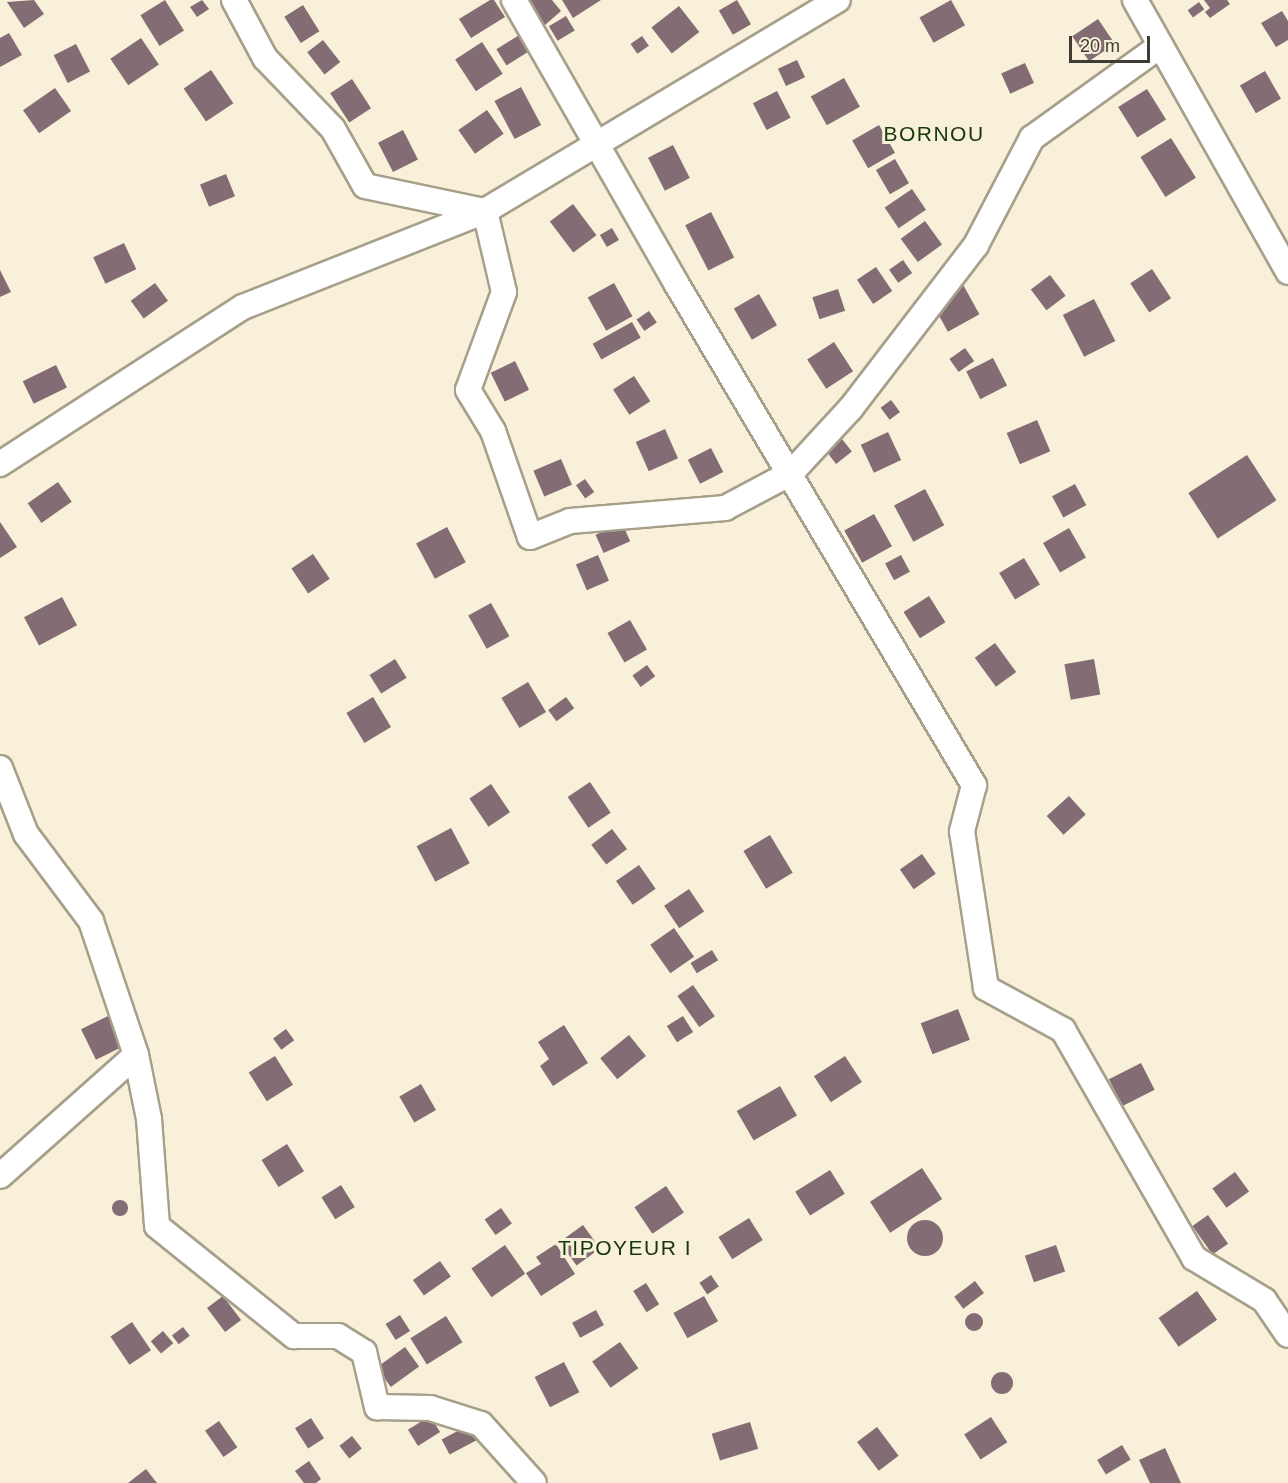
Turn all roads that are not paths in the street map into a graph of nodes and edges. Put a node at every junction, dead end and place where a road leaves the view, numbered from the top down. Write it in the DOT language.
graph roads {
  1 [pos="234,0"];
  2 [pos="514,0"];
  3 [pos="838,0"];
  4 [pos="1136,0"];
  5 [pos="1160,46"];
  6 [pos="598,143"];
  7 [pos="485,211"];
  8 [pos="1288,272"];
  9 [pos="0,464"];
  10 [pos="791,473"];
  11 [pos="0,768"];
  12 [pos="136,1055"];
  13 [pos="0,1176"];
  14 [pos="1288,1335"];
  15 [pos="534,1483"];
  1 -- 7 [label="street"];
  2 -- 6 [label="street"];
  3 -- 6 [label="street"];
  4 -- 5 [label="street"];
  5 -- 8 [label="street"];
  5 -- 10 [label="street"];
  6 -- 7 [label="street"];
  6 -- 10 [label="street"];
  7 -- 9 [label="street"];
  7 -- 10 [label="street"];
  10 -- 14 [label="street"];
  11 -- 12 [label="street"];
  12 -- 13 [label="street"];
  12 -- 15 [label="street"];
}
